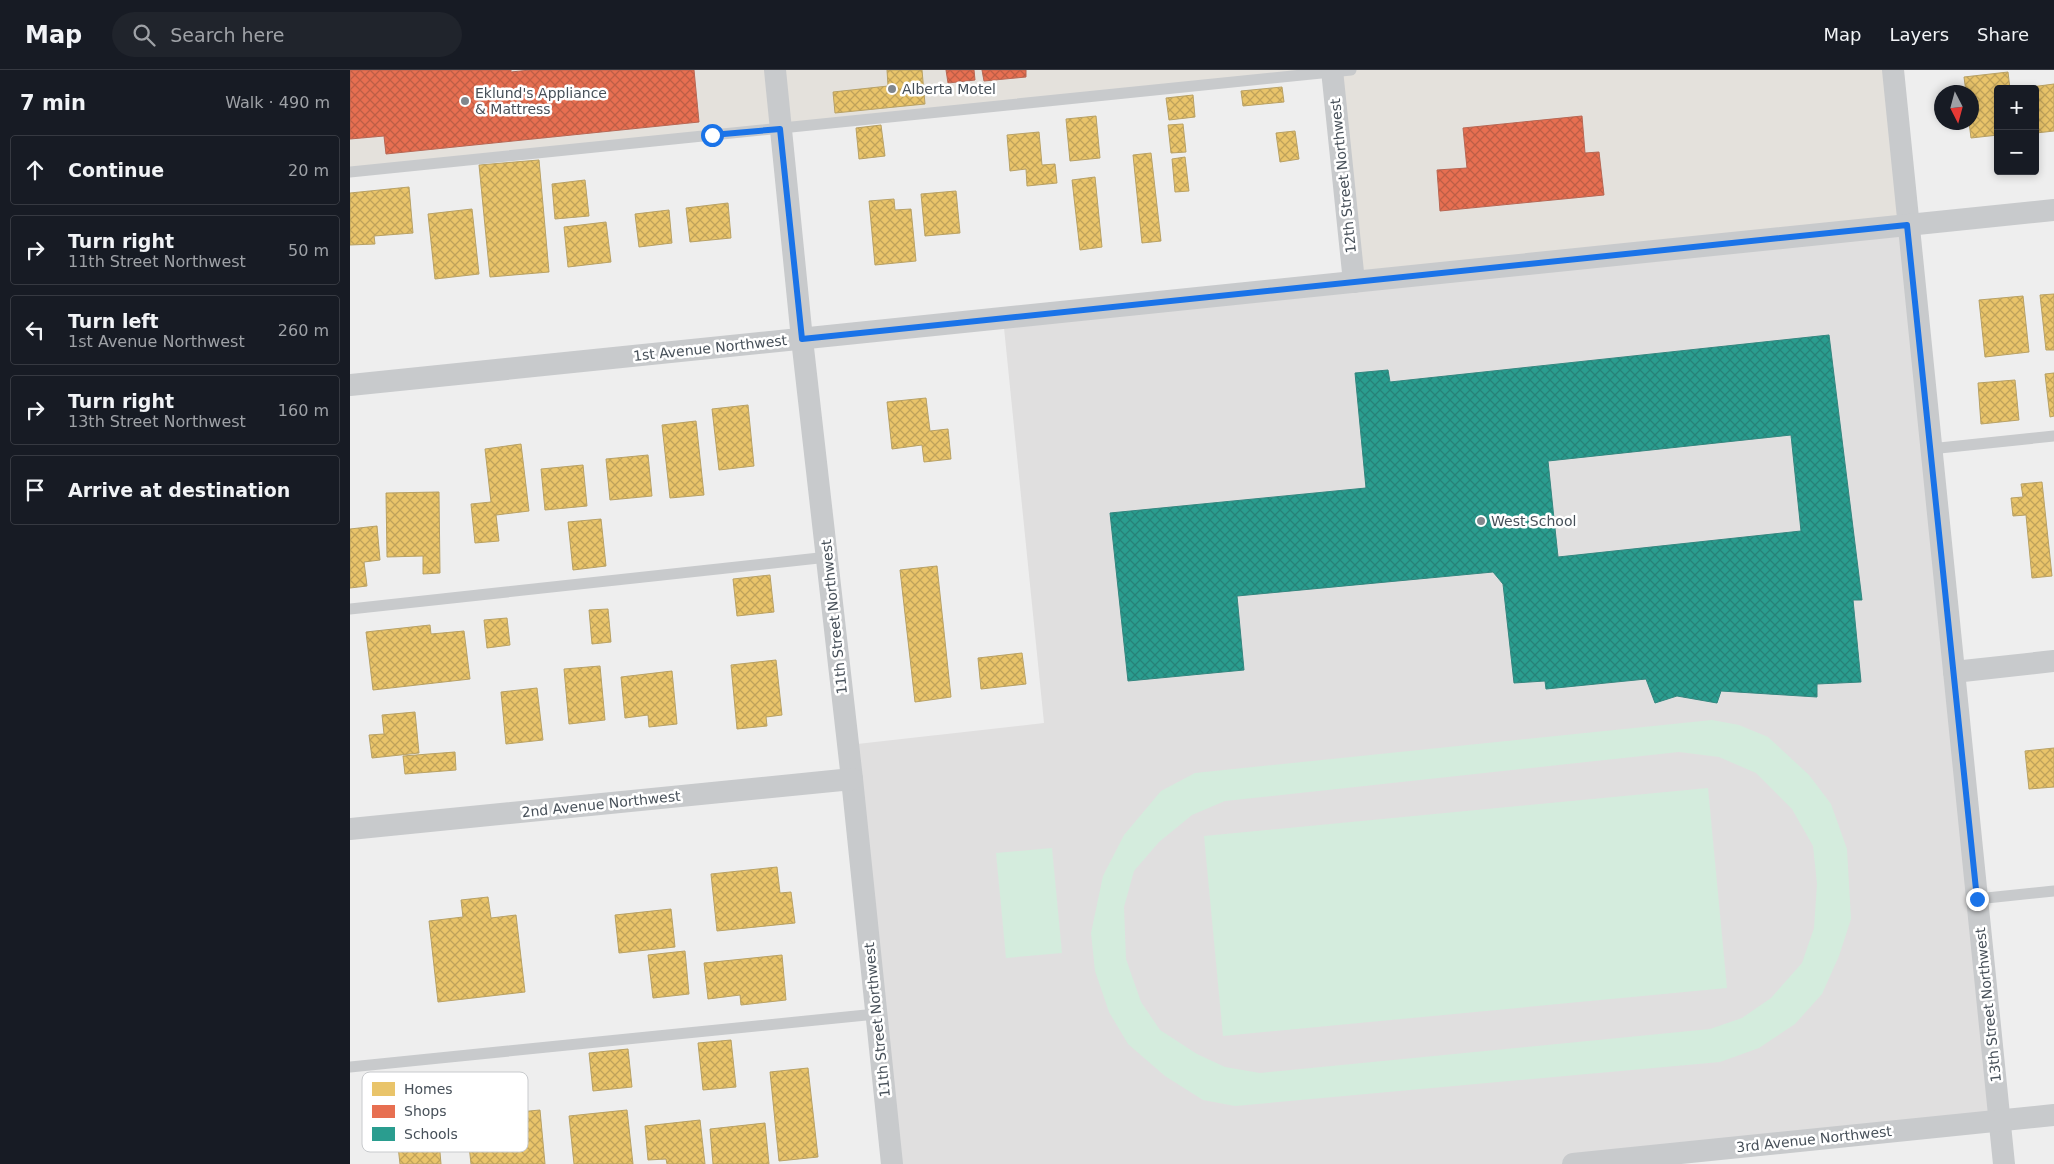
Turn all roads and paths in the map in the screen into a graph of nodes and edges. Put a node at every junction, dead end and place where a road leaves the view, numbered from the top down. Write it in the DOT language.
graph roads {
  1 [pos="775,70"];
  2 [pos="1892,70"];
  3 [pos="1338,71"];
  4 [pos="780,129"];
  5 [pos="350,172"];
  6 [pos="2054,210"];
  7 [pos="1907,225"];
  8 [pos="1354,282"];
  9 [pos="802,339"];
  10 [pos="350,385"];
  11 [pos="2054,436"];
  12 [pos="1930,449"];
  13 [pos="828,557"];
  14 [pos="350,610"];
  15 [pos="2054,661"];
  16 [pos="1954,672"];
  17 [pos="852,779"];
  18 [pos="350,830"];
  19 [pos="2054,891"];
  20 [pos="1977,899"];
  21 [pos="876,1014"];
  22 [pos="350,1067"];
  23 [pos="2054,1115"];
  24 [pos="2000,1120"];
  25 [pos="892,1164"];
  26 [pos="1573,1164"];
  27 [pos="2004,1164"];
  1 -- 4 [label="street, 11th Street Northwest"];
  2 -- 7 [label="street, 13th Street Northwest"];
  3 -- 4 [label="lane"];
  3 -- 8 [label="street, 12th Street Northwest"];
  4 -- 5 [label="lane"];
  4 -- 9 [label="street, 11th Street Northwest"];
  6 -- 7 [label="street, 1st Avenue Northwest"];
  7 -- 8 [label="street, 1st Avenue Northwest"];
  7 -- 12 [label="street, 13th Street Northwest"];
  8 -- 9 [label="street, 1st Avenue Northwest"];
  9 -- 10 [label="street, 1st Avenue Northwest"];
  9 -- 13 [label="street, 11th Street Northwest"];
  11 -- 12 [label="lane"];
  12 -- 16 [label="street, 13th Street Northwest"];
  13 -- 14 [label="lane"];
  13 -- 17 [label="street, 11th Street Northwest"];
  15 -- 16 [label="street"];
  16 -- 20 [label="street, 13th Street Northwest"];
  17 -- 18 [label="street, 2nd Avenue Northwest"];
  17 -- 21 [label="street, 11th Street Northwest"];
  19 -- 20 [label="lane"];
  20 -- 24 [label="street, 13th Street Northwest"];
  21 -- 22 [label="lane"];
  21 -- 25 [label="street, 11th Street Northwest"];
  23 -- 24 [label="street, 3rd Avenue Northwest"];
  24 -- 26 [label="street, 3rd Avenue Northwest"];
  24 -- 27 [label="street, 13th Street Northwest"];
}
